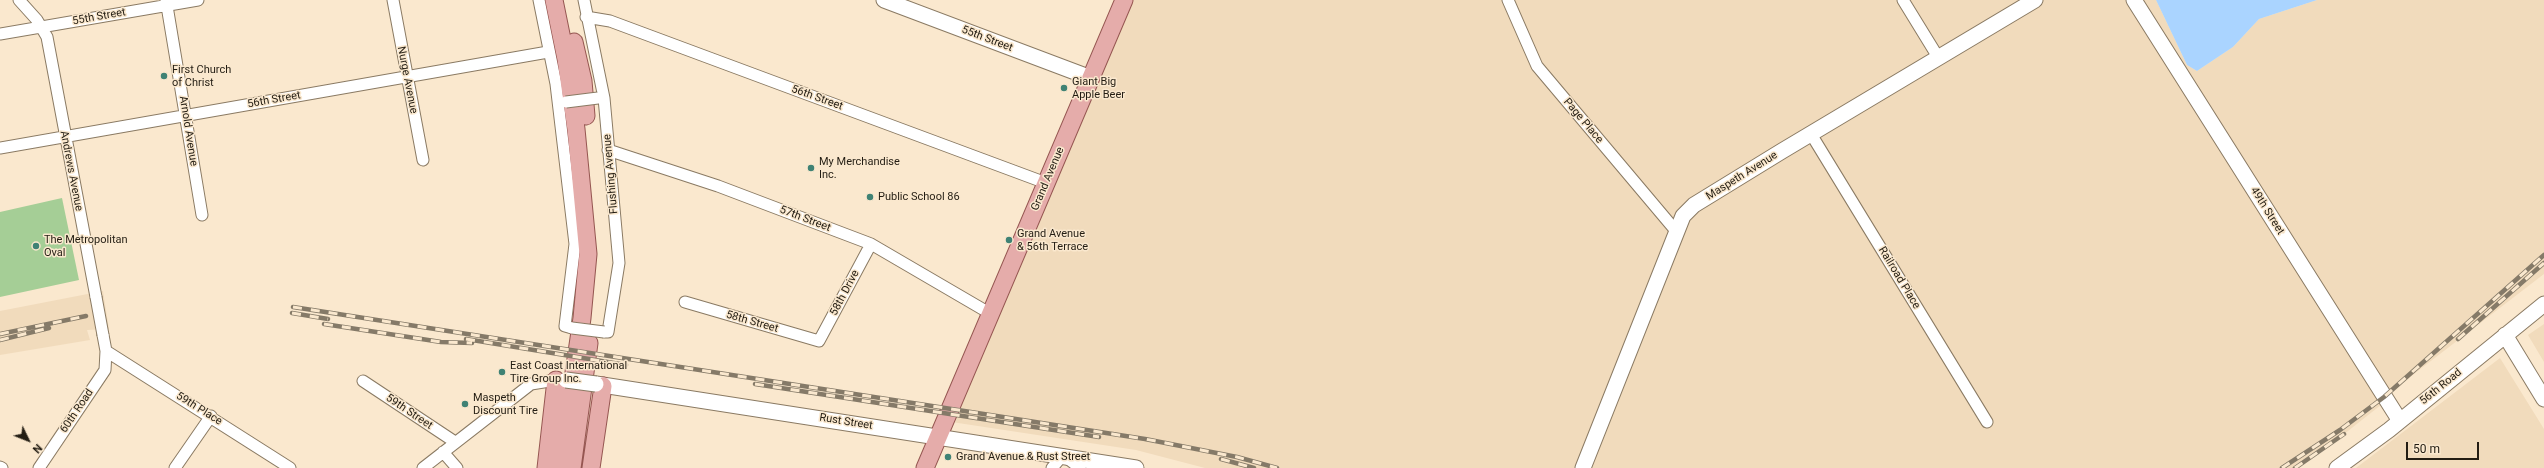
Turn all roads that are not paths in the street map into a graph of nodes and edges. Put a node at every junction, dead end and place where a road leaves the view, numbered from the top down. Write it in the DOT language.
graph roads {
  1 [pos="19,0"];
  2 [pos="198,0"];
  3 [pos="393,0"];
  4 [pos="539,0"];
  5 [pos="554,0"];
  6 [pos="565,0"];
  7 [pos="584,0"];
  8 [pos="884,0"];
  9 [pos="1124,0"];
  10 [pos="1508,0"];
  11 [pos="1903,0"];
  12 [pos="2035,0"];
  13 [pos="2134,0"];
  14 [pos="166,3"];
  15 [pos="586,17"];
  16 [pos="42,27"];
  17 [pos="0,34"];
  18 [pos="548,52"];
  19 [pos="1938,57"];
  20 [pos="406,77"];
  21 [pos="1091,78"];
  22 [pos="601,98"];
  23 [pos="562,102"];
  24 [pos="186,116"];
  25 [pos="1811,134"];
  26 [pos="64,137"];
  27 [pos="0,148"];
  28 [pos="608,150"];
  29 [pos="423,160"];
  30 [pos="1046,183"];
  31 [pos="202,215"];
  32 [pos="1676,230"];
  33 [pos="871,244"];
  34 [pos="685,302"];
  35 [pos="2544,304"];
  36 [pos="991,314"];
  37 [pos="2505,335"];
  38 [pos="819,341"];
  39 [pos="106,351"];
  40 [pos="561,380"];
  41 [pos="363,381"];
  42 [pos="600,385"];
  43 [pos="2544,399"];
  44 [pos="211,416"];
  45 [pos="2400,421"];
  46 [pos="1987,422"];
  47 [pos="939,436"];
  48 [pos="455,442"];
  49 [pos="444,452"];
  50 [pos="1063,455"];
  51 [pos="39,468"];
  52 [pos="175,468"];
  53 [pos="290,468"];
  54 [pos="423,468"];
  55 [pos="457,468"];
  56 [pos="546,468"];
  57 [pos="560,468"];
  58 [pos="572,468"];
  59 [pos="591,468"];
  60 [pos="925,468"];
  61 [pos="1052,468"];
  62 [pos="1080,468"];
  63 [pos="1136,468"];
  64 [pos="1583,468"];
  65 [pos="2337,468"];
  1 -- 16 [label="street, Andrews Avenue"];
  2 -- 14 [label="street, 55th Street"];
  3 -- 20 [label="street, Nurge Avenue"];
  4 -- 18 [label="street, Flushing Avenue"];
  5 -- 57 [label="main road"];
  6 -- 58 [label="main road, Flushing Avenue"];
  7 -- 15 [label="street, Flushing Avenue"];
  8 -- 21 [label="main road, 55th Street"];
  9 -- 21 [label="main road, Grand Avenue"];
  10 -- 32 [label="street, Page Place"];
  11 -- 19 [label="street"];
  12 -- 19 [label="main road, Maspeth Avenue"];
  13 -- 45 [label="main road, 49th Street"];
  14 -- 16 [label="street, 55th Street"];
  14 -- 24 [label="street, Arnold Avenue"];
  15 -- 22 [label="street, Flushing Avenue"];
  15 -- 30 [label="street, 56th Street"];
  16 -- 17 [label="street, 55th Street"];
  16 -- 26 [label="street, Andrews Avenue"];
  18 -- 20 [label="street, 56th Street"];
  18 -- 23 [label="street, Flushing Avenue"];
  19 -- 25 [label="main road, Maspeth Avenue"];
  20 -- 24 [label="street, 56th Street"];
  20 -- 29 [label="street, Nurge Avenue"];
  21 -- 30 [label="main road, Grand Avenue"];
  22 -- 23 [label="street, bridge"];
  22 -- 28 [label="street, Flushing Avenue"];
  23 -- 28 [label="street, Flushing Avenue, bridge"];
  24 -- 26 [label="street, 56th Street"];
  24 -- 31 [label="street, Arnold Avenue"];
  25 -- 32 [label="main road, Maspeth Avenue"];
  25 -- 46 [label="street, Railroad Place"];
  26 -- 27 [label="street, 56th Street"];
  26 -- 39 [label="street, Andrews Avenue, bridge"];
  28 -- 33 [label="street, 57th Street"];
  30 -- 36 [label="main road, Grand Avenue"];
  32 -- 64 [label="main road, Maspeth Avenue"];
  33 -- 36 [label="street, 57th Street"];
  33 -- 38 [label="street, 58th Drive"];
  34 -- 38 [label="street, 58th Street"];
  35 -- 37 [label="main road, 56th Road"];
  36 -- 47 [label="main road, Grand Avenue"];
  37 -- 43 [label="main road"];
  37 -- 45 [label="main road, 56th Road"];
  39 -- 44 [label="street, 59th Place"];
  39 -- 51 [label="street, 60th Road"];
  40 -- 42 [label="main road, Rust Street, bridge"];
  40 -- 48 [label="street"];
  40 -- 56 [label="main road"];
  41 -- 48 [label="street, 59th Street"];
  42 -- 47 [label="main road, Rust Street"];
  42 -- 59 [label="main road"];
  44 -- 52 [label="street"];
  44 -- 53 [label="street, 59th Place"];
  45 -- 65 [label="main road, 56th Road"];
  47 -- 50 [label="main road, Rust Street"];
  47 -- 60 [label="main road, Grand Avenue"];
  48 -- 49 [label="street"];
  49 -- 54 [label="street"];
  49 -- 55 [label="street"];
  50 -- 61 [label="street"];
  50 -- 62 [label="street"];
  50 -- 63 [label="main road, Rust Street"];
}
